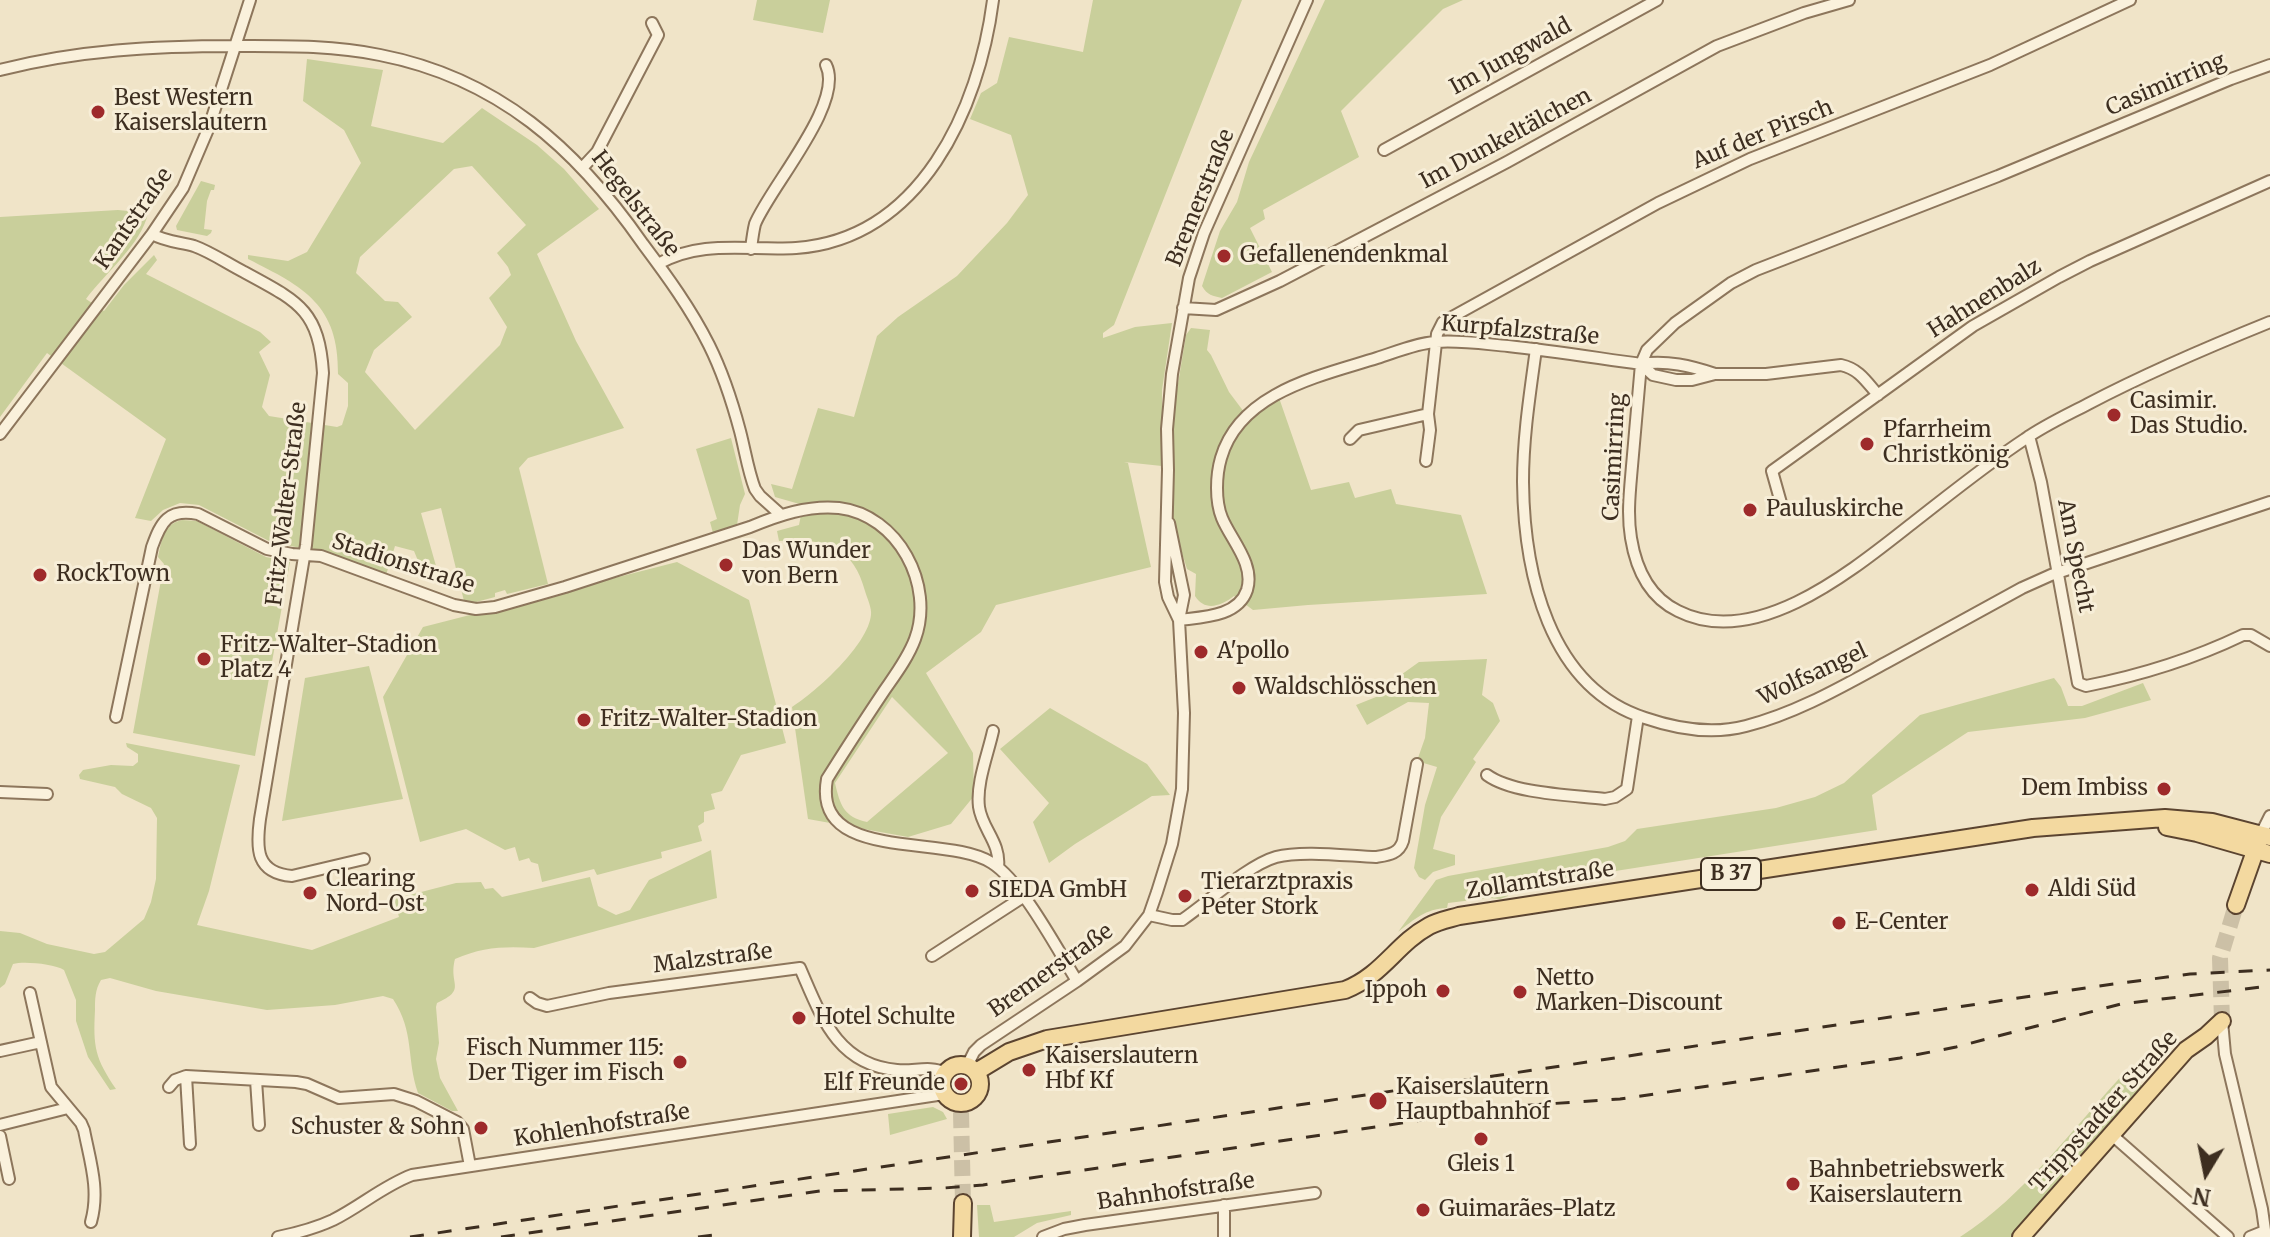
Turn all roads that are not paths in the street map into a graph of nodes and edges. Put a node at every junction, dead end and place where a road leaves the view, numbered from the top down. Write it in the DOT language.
graph roads {
  1 [pos="250,0"];
  2 [pos="993,0"];
  3 [pos="1307,0"];
  4 [pos="1657,0"];
  5 [pos="1849,0"];
  6 [pos="2130,0"];
  7 [pos="652,23"];
  8 [pos="236,46"];
  9 [pos="826,65"];
  10 [pos="2270,65"];
  11 [pos="0,70"];
  12 [pos="1384,150"];
  13 [pos="583,167"];
  14 [pos="2270,181"];
  15 [pos="152,234"];
  16 [pos="751,249"];
  17 [pos="658,264"];
  18 [pos="1183,308"];
  19 [pos="2270,322"];
  20 [pos="1436,342"];
  21 [pos="1536,349"];
  22 [pos="1641,364"];
  23 [pos="1878,395"];
  24 [pos="1428,414"];
  25 [pos="0,434"];
  26 [pos="2029,436"];
  27 [pos="1350,439"];
  28 [pos="1426,461"];
  29 [pos="2270,502"];
  30 [pos="1781,503"];
  31 [pos="780,514"];
  32 [pos="1168,517"];
  33 [pos="304,556"];
  34 [pos="2059,572"];
  35 [pos="1179,620"];
  36 [pos="2270,646"];
  37 [pos="1638,716"];
  38 [pos="116,717"];
  39 [pos="993,731"];
  40 [pos="1417,764"];
  41 [pos="1487,775"];
  42 [pos="0,792"];
  43 [pos="47,794"];
  44 [pos="2266,833"];
  45 [pos="364,859"];
  46 [pos="998,867"];
  47 [pos="1023,897"];
  48 [pos="2236,905"];
  49 [pos="1149,915"];
  50 [pos="932,956"];
  51 [pos="1077,981"];
  52 [pos="30,993"];
  53 [pos="530,998"];
  54 [pos="2222,1021"];
  55 [pos="41,1042"];
  56 [pos="0,1051"];
  57 [pos="972,1069"];
  58 [pos="946,1073"];
  59 [pos="186,1076"];
  60 [pos="256,1080"];
  61 [pos="169,1087"];
  62 [pos="944,1094"];
  63 [pos="68,1108"];
  64 [pos="0,1125"];
  65 [pos="259,1125"];
  66 [pos="2112,1135"];
  67 [pos="0,1136"];
  68 [pos="190,1144"];
  69 [pos="470,1166"];
  70 [pos="9,1179"];
  71 [pos="1315,1193"];
  72 [pos="963,1203"];
  73 [pos="1224,1205"];
  74 [pos="91,1222"];
  75 [pos="2265,1234"];
  76 [pos="278,1237"];
  77 [pos="962,1237"];
  78 [pos="1043,1237"];
  79 [pos="1224,1237"];
  80 [pos="2021,1237"];
  81 [pos="2228,1237"];
  82 [pos="2250,1237"];
  1 -- 8 [label="street, Kantstraße"];
  2 -- 16 [label="street"];
  3 -- 18 [label="street, Bremerstraße"];
  4 -- 12 [label="street, Im Jungwald"];
  5 -- 18 [label="street, Im Dunkeltälchen"];
  6 -- 20 [label="street, Auf der Pirsch"];
  7 -- 13 [label="street"];
  8 -- 11 [label="street, Hegelstraße"];
  8 -- 13 [label="street, Hegelstraße"];
  8 -- 15 [label="street, Kantstraße"];
  9 -- 16 [label="street"];
  10 -- 22 [label="street, Casimirring"];
  13 -- 17 [label="street, Hegelstraße"];
  14 -- 23 [label="street, Hahnenbalz"];
  15 -- 25 [label="street, Kantstraße"];
  15 -- 33 [label="street, Fritz-Walter-Straße"];
  16 -- 17 [label="street"];
  17 -- 31 [label="street, Hegelstraße"];
  18 -- 32 [label="street, Bremerstraße"];
  19 -- 26 [label="street, Casimirring"];
  20 -- 21 [label="street, Kurpfalzstraße"];
  20 -- 24 [label="street"];
  20 -- 35 [label="street, Kurpfalzstraße"];
  21 -- 22 [label="street, Kurpfalzstraße"];
  21 -- 37 [label="street, Wolfsangel"];
  22 -- 23 [label="street, Kurpfalzstraße"];
  22 -- 26 [label="street, Casimirring"];
  23 -- 30 [label="street, Hahnenbalz"];
  24 -- 27 [label="street"];
  24 -- 28 [label="street"];
  26 -- 34 [label="street, Am Specht"];
  29 -- 34 [label="street, Wolfsangel"];
  31 -- 33 [label="street, Stadionstraße"];
  31 -- 46 [label="street, Stadionstraße"];
  32 -- 35 [label="street, Bremerstraße"];
  32 -- 35 [label="street, Bremerstraße"];
  33 -- 38 [label="street, Stadionstraße"];
  33 -- 45 [label="street, Fritz-Walter-Straße"];
  34 -- 36 [label="street, Am Specht"];
  34 -- 37 [label="street, Wolfsangel"];
  35 -- 49 [label="street, Bremerstraße"];
  37 -- 41 [label="street"];
  39 -- 46 [label="street"];
  40 -- 49 [label="street"];
  42 -- 43 [label="street"];
  44 -- 48 [label="main road, B 37"];
  44 -- 57 [label="main road, Zollamtstraße / B 37"];
  46 -- 47 [label="street"];
  47 -- 50 [label="street"];
  47 -- 51 [label="street"];
  49 -- 51 [label="street, Bremerstraße"];
  51 -- 57 [label="street, Bremerstraße"];
  52 -- 55 [label="street"];
  53 -- 58 [label="street, Malzstraße"];
  54 -- 66 [label="main road, Trippstadter Straße"];
  54 -- 75 [label="street"];
  55 -- 56 [label="street"];
  55 -- 63 [label="street"];
  57 -- 58 [label="main road"];
  57 -- 62 [label="main road"];
  58 -- 62 [label="main road"];
  59 -- 60 [label="street"];
  59 -- 61 [label="street"];
  59 -- 68 [label="street"];
  60 -- 65 [label="street"];
  60 -- 69 [label="street"];
  62 -- 69 [label="street, Kohlenhofstraße"];
  63 -- 64 [label="street"];
  63 -- 74 [label="street"];
  66 -- 80 [label="main road, Trippstadter Straße"];
  66 -- 81 [label="street"];
  67 -- 70 [label="street"];
  69 -- 76 [label="street, Kohlenhofstraße"];
  71 -- 73 [label="street, Bahnhofstraße"];
  72 -- 77 [label="main road"];
  73 -- 78 [label="street, Bahnhofstraße"];
  73 -- 79 [label="street"];
  75 -- 82 [label="street"];
}
